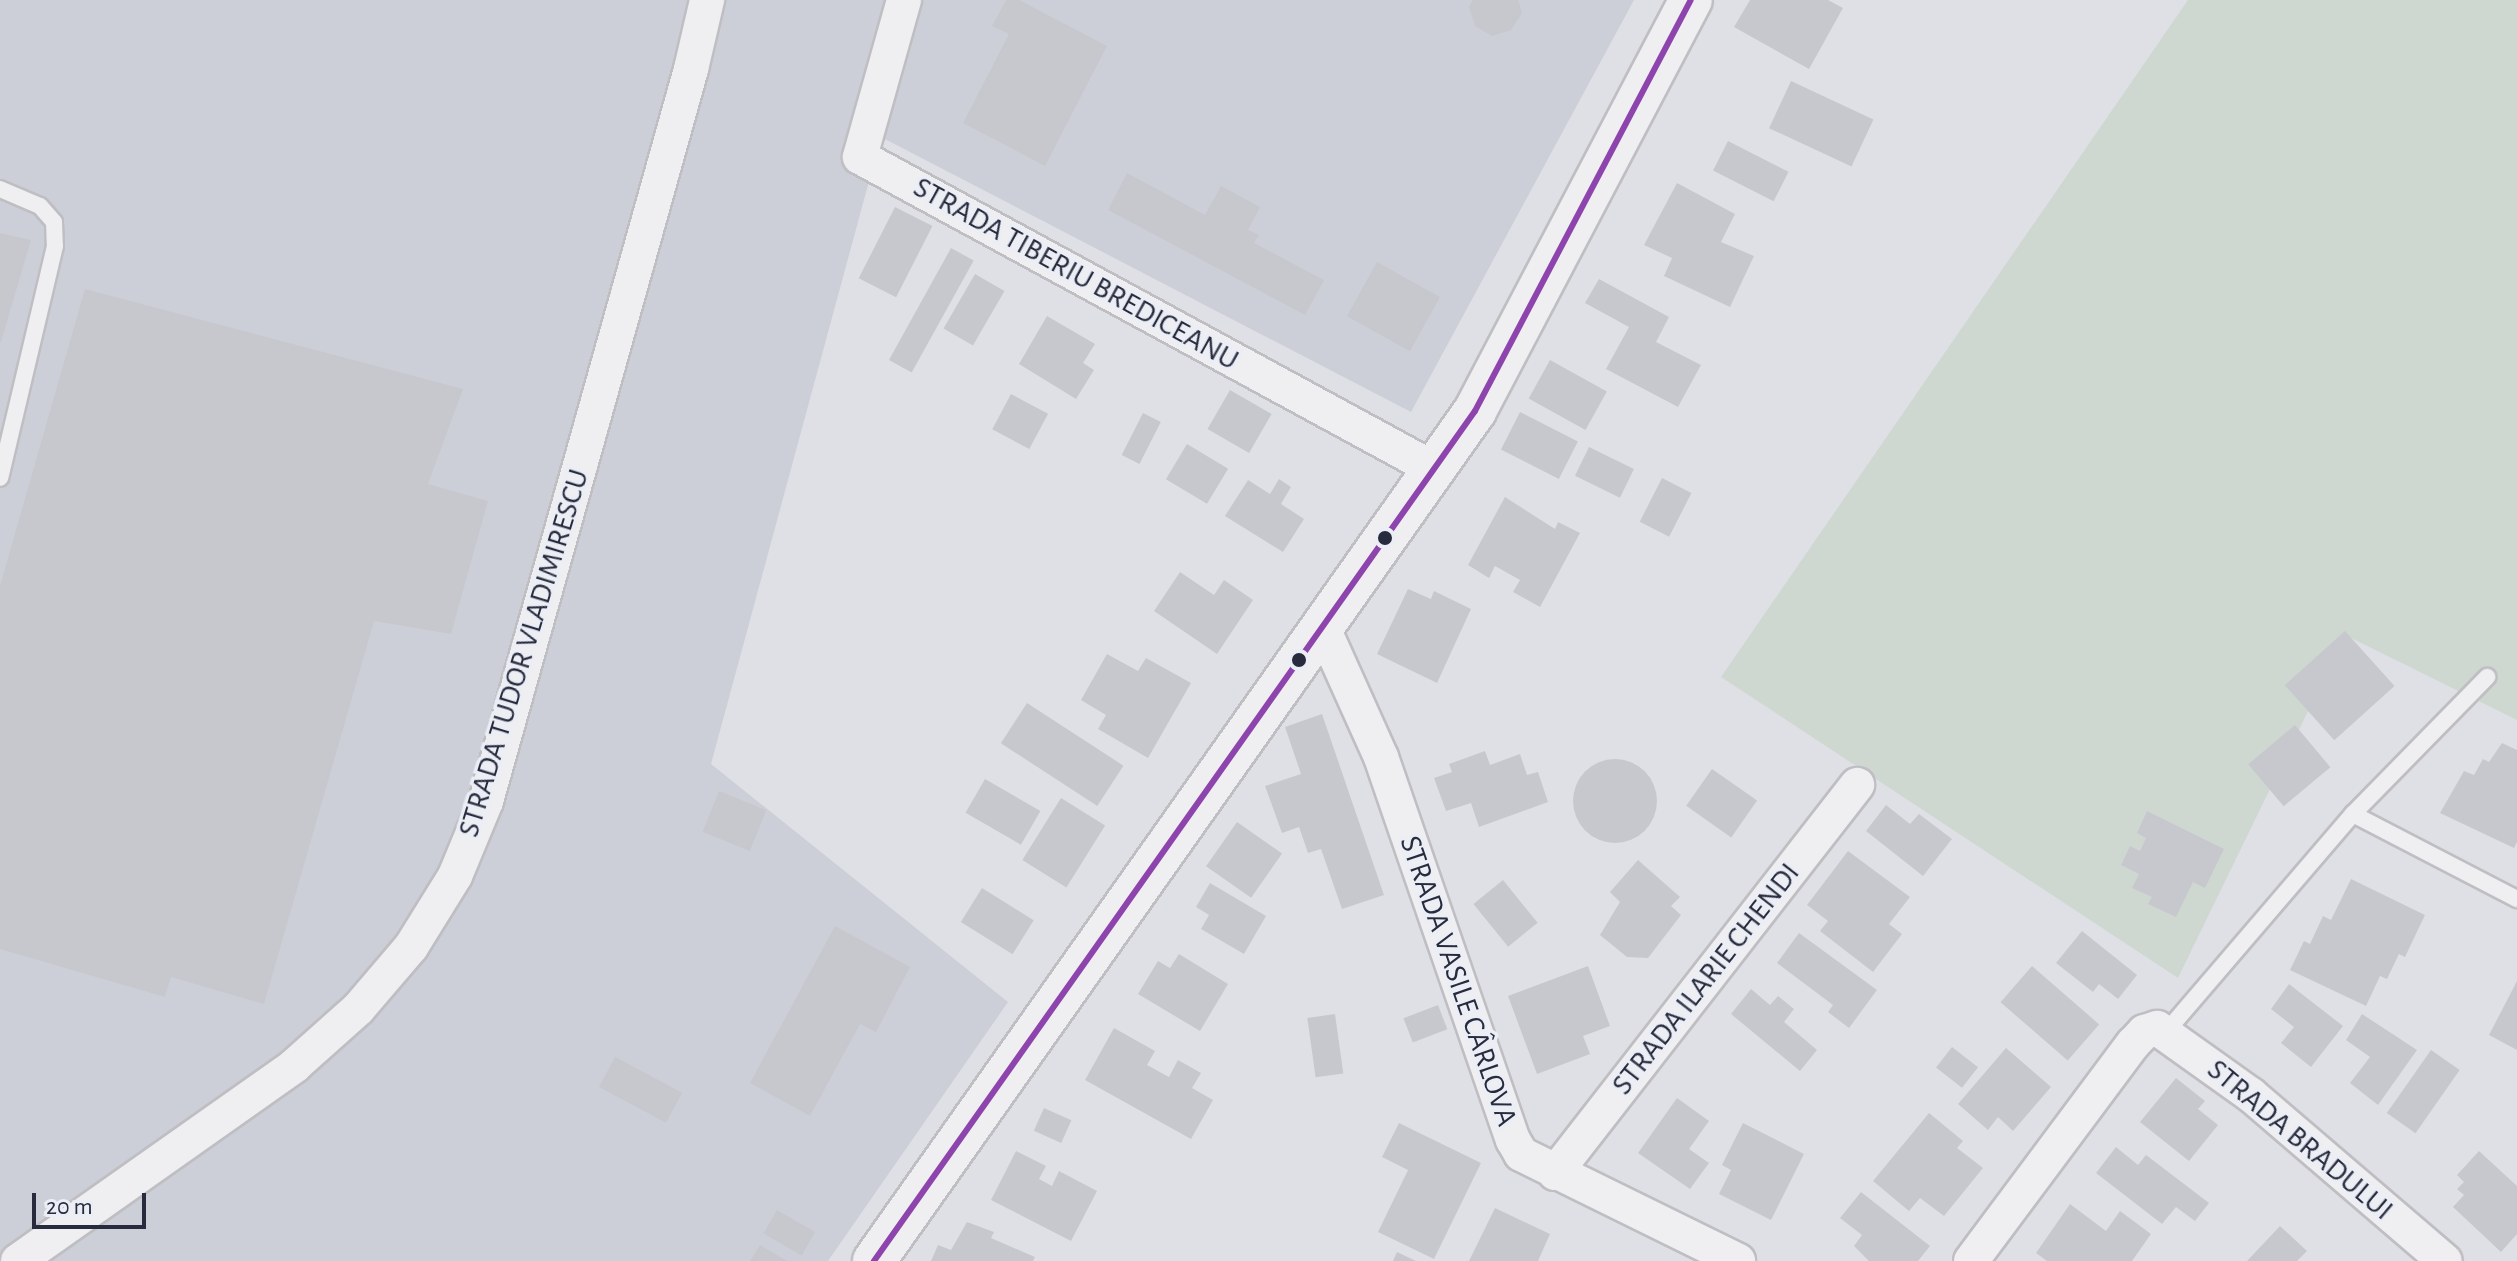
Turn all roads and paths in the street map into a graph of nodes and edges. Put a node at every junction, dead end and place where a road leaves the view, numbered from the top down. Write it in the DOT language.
graph roads {
  1 [pos="707,0"];
  2 [pos="904,0"];
  3 [pos="1691,0"];
  4 [pos="0,189"];
  5 [pos="1436,470"];
  6 [pos="0,478"];
  7 [pos="1323,628"];
  8 [pos="2487,677"];
  9 [pos="1857,785"];
  10 [pos="2353,814"];
  11 [pos="2517,899"];
  12 [pos="2158,1030"];
  13 [pos="1555,1173"];
  14 [pos="18,1261"];
  15 [pos="874,1261"];
  16 [pos="1738,1261"];
  17 [pos="1971,1261"];
  18 [pos="2445,1261"];
  1 -- 14 [label="street, STRADA TUDOR VLADIMIRESCU"];
  2 -- 5 [label="street, STRADA TIBERIU BREDICEANU"];
  3 -- 5 [label="street"];
  4 -- 6 [label="lane"];
  5 -- 7 [label="street"];
  7 -- 13 [label="street, STRADA VASILE CÂRLOVA"];
  7 -- 15 [label="street"];
  8 -- 10 [label="lane"];
  9 -- 13 [label="street, STRADA ILARIE CHENDI"];
  10 -- 11 [label="lane"];
  10 -- 12 [label="lane"];
  12 -- 17 [label="street"];
  12 -- 18 [label="street, STRADA BRADULUI"];
  13 -- 16 [label="street, STRADA VASILE CÂRLOVA"];
}
